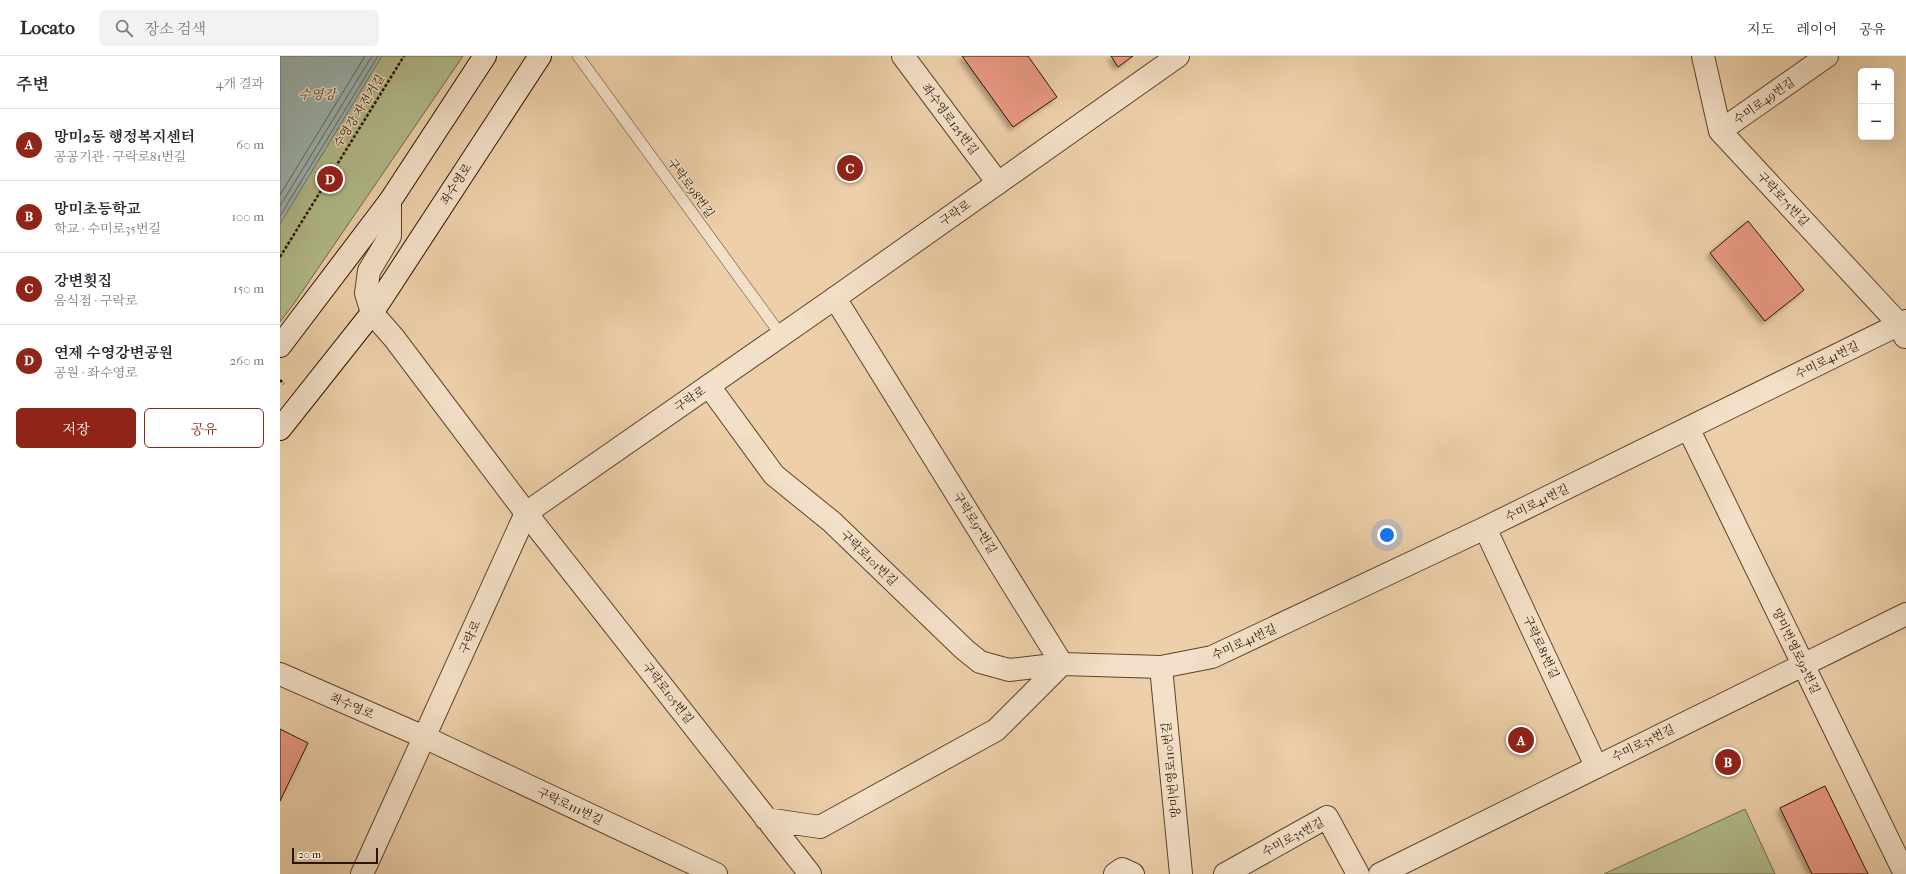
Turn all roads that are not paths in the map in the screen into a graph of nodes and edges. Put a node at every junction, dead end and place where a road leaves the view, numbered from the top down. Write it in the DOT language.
graph roads {
  1 [pos="485,56"];
  2 [pos="540,56"];
  3 [pos="578,56"];
  4 [pos="903,56"];
  5 [pos="1178,56"];
  6 [pos="1703,56"];
  7 [pos="1828,56"];
  8 [pos="1720,131"];
  9 [pos="998,182"];
  10 [pos="390,201"];
  11 [pos="835,298"];
  12 [pos="372,313"];
  13 [pos="1904,328"];
  14 [pos="781,335"];
  15 [pos="280,346"];
  16 [pos="709,386"];
  17 [pos="280,428"];
  18 [pos="1688,428"];
  19 [pos="526,512"];
  20 [pos="1486,528"];
  21 [pos="1906,614"];
  22 [pos="1062,664"];
  23 [pos="1802,664"];
  24 [pos="1161,667"];
  25 [pos="280,674"];
  26 [pos="424,737"];
  27 [pos="1596,766"];
  28 [pos="766,819"];
  29 [pos="362,874"];
  30 [pos="716,874"];
  31 [pos="810,874"];
  32 [pos="1181,874"];
  33 [pos="1225,874"];
  34 [pos="1358,874"];
  35 [pos="1380,874"];
  36 [pos="1905,874"];
  1 -- 10 [label="street"];
  2 -- 12 [label="street, 좌수영로"];
  3 -- 14 [label="lane, 구락로98번길"];
  4 -- 9 [label="street, 좌수영로125번길"];
  5 -- 9 [label="street, 구락로"];
  6 -- 8 [label="street"];
  7 -- 8 [label="street, 수미로49번길"];
  8 -- 13 [label="street, 구락로75번길"];
  9 -- 11 [label="street, 구락로"];
  10 -- 12 [label="street"];
  10 -- 15 [label="street"];
  11 -- 14 [label="street, 구락로"];
  11 -- 22 [label="street, 구락로97번길"];
  12 -- 17 [label="street, 좌수영로"];
  12 -- 19 [label="street"];
  13 -- 18 [label="street, 수미로41번길"];
  14 -- 16 [label="street, 구락로"];
  16 -- 19 [label="street, 구락로"];
  16 -- 22 [label="street, 구락로101번길"];
  18 -- 20 [label="street, 수미로41번길"];
  18 -- 23 [label="street, 망미번영로92번길"];
  19 -- 26 [label="street, 구락로"];
  19 -- 28 [label="street, 구락로105번길"];
  20 -- 24 [label="street, 수미로41번길"];
  20 -- 27 [label="street, 구락로81번길"];
  21 -- 23 [label="street, 수미로35번길"];
  22 -- 24 [label="street"];
  22 -- 28 [label="street"];
  23 -- 27 [label="street, 수미로35번길"];
  23 -- 36 [label="street, 망미번영로92번길"];
  24 -- 32 [label="street, 망미번영로110번길"];
  25 -- 26 [label="street, 좌수영로"];
  26 -- 29 [label="street, 구락로"];
  26 -- 30 [label="street, 구락로111번길"];
  27 -- 35 [label="street, 수미로35번길"];
  28 -- 31 [label="street, 구락로105번길"];
  33 -- 34 [label="street, 수미로35번길"];
}
